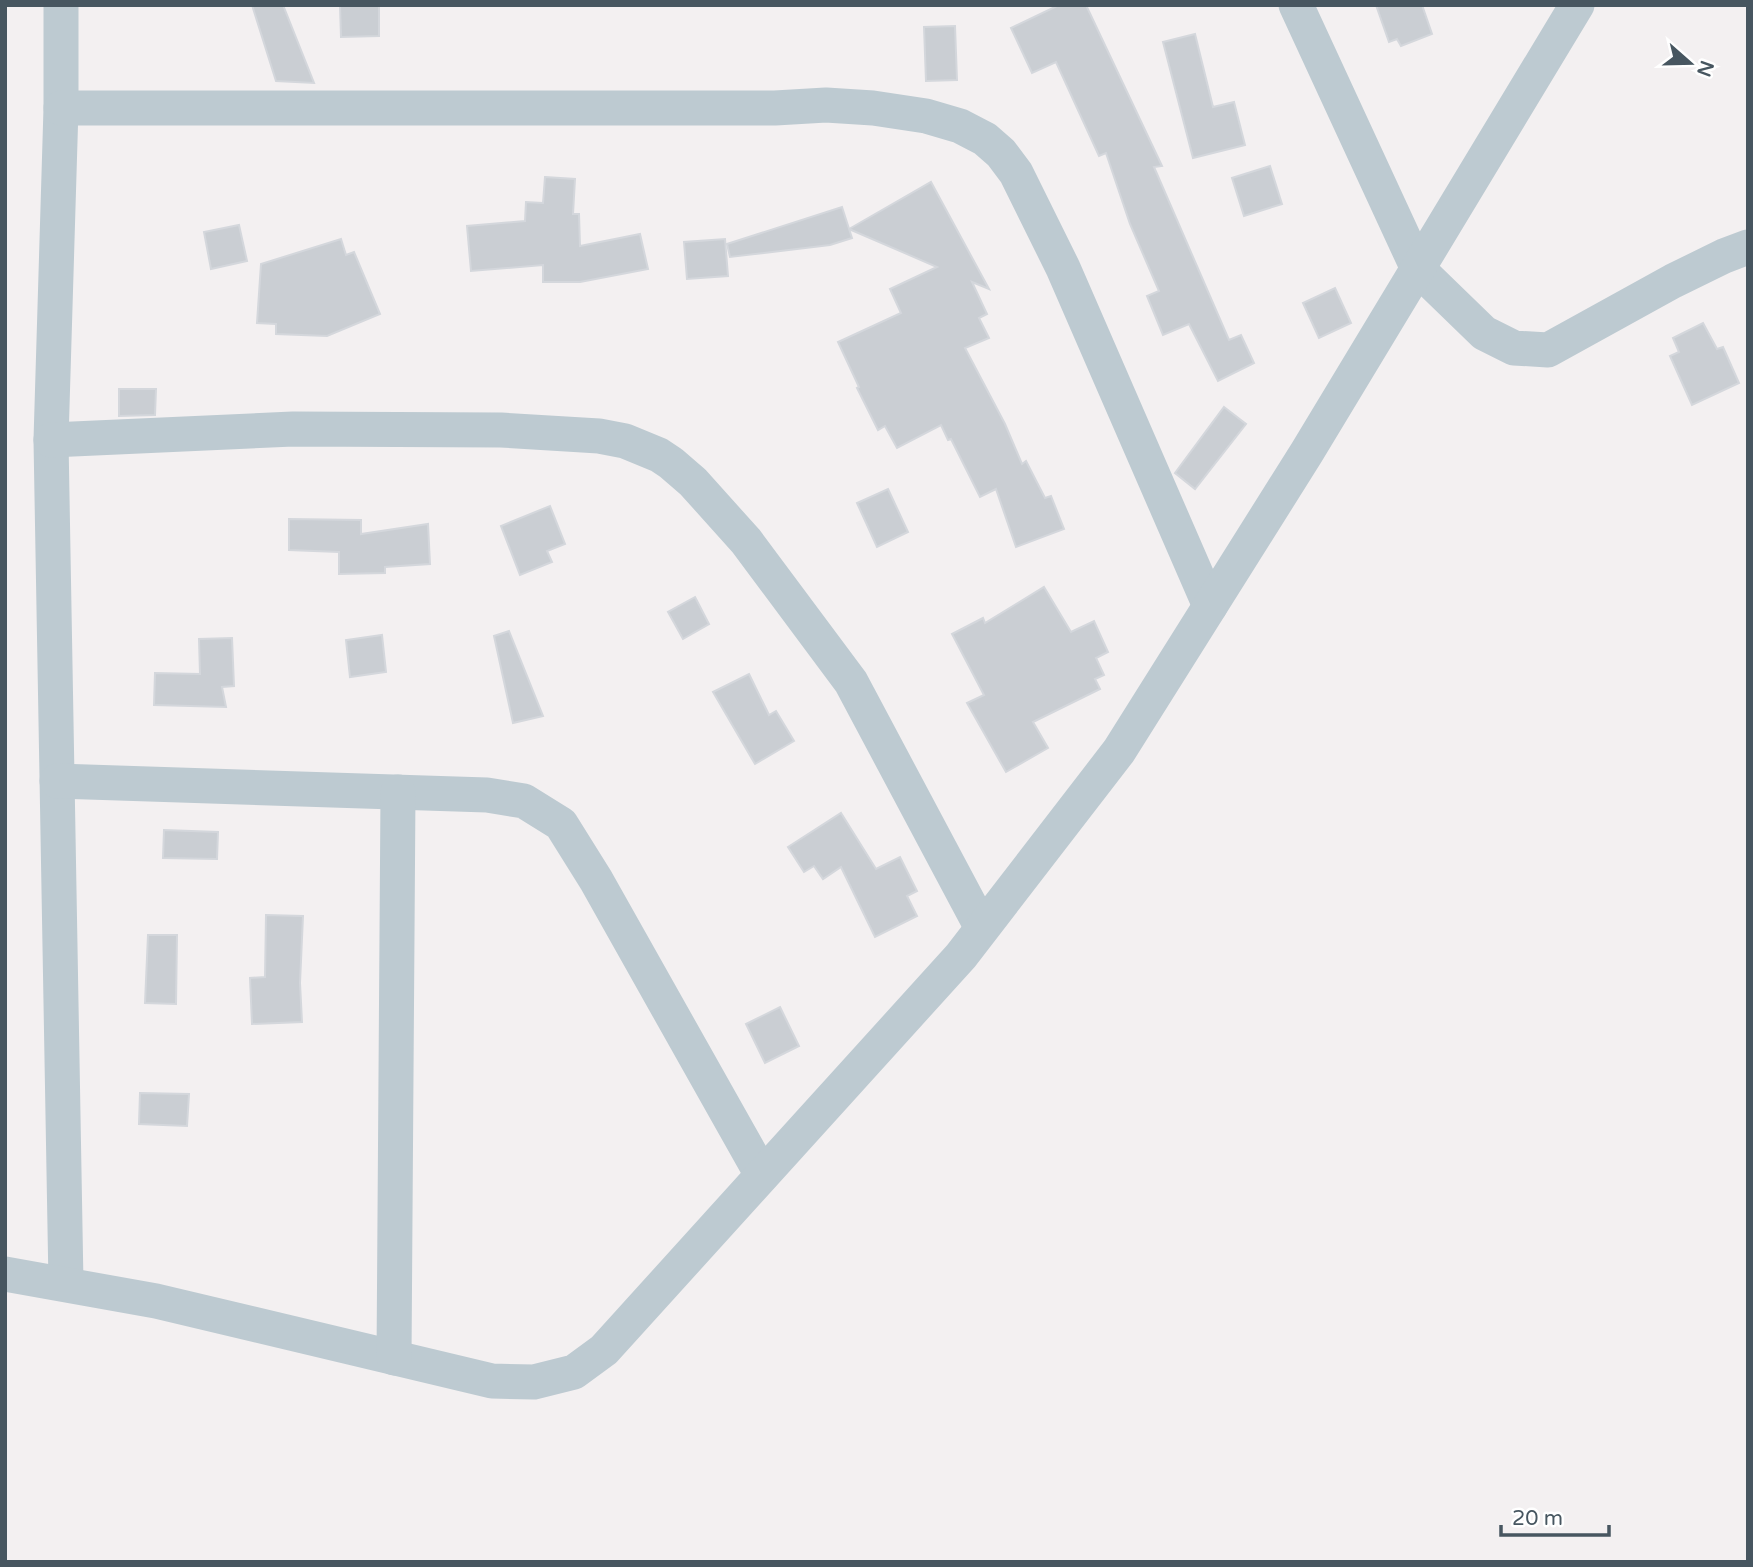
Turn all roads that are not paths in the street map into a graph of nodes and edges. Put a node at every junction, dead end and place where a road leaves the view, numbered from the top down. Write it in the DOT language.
graph roads {
  1 [pos="61,5"];
  2 [pos="1296,5"];
  3 [pos="1577,5"];
  4 [pos="61,108"];
  5 [pos="1748,247"];
  6 [pos="1418,269"];
  7 [pos="51,440"];
  8 [pos="1210,606"];
  9 [pos="57,780"];
  10 [pos="398,792"];
  11 [pos="982,928"];
  12 [pos="762,1175"];
  13 [pos="5,1274"];
  14 [pos="65,1284"];
  15 [pos="394,1358"];
  1 -- 4 [label="street"];
  2 -- 6 [label="street"];
  3 -- 6 [label="street"];
  4 -- 7 [label="street"];
  4 -- 8 [label="street"];
  5 -- 6 [label="street"];
  6 -- 8 [label="street"];
  7 -- 9 [label="street"];
  7 -- 11 [label="street"];
  8 -- 11 [label="street"];
  9 -- 10 [label="street"];
  9 -- 14 [label="street"];
  10 -- 12 [label="street"];
  10 -- 15 [label="street"];
  11 -- 12 [label="street"];
  12 -- 15 [label="street"];
  13 -- 14 [label="street"];
  14 -- 15 [label="street"];
}
